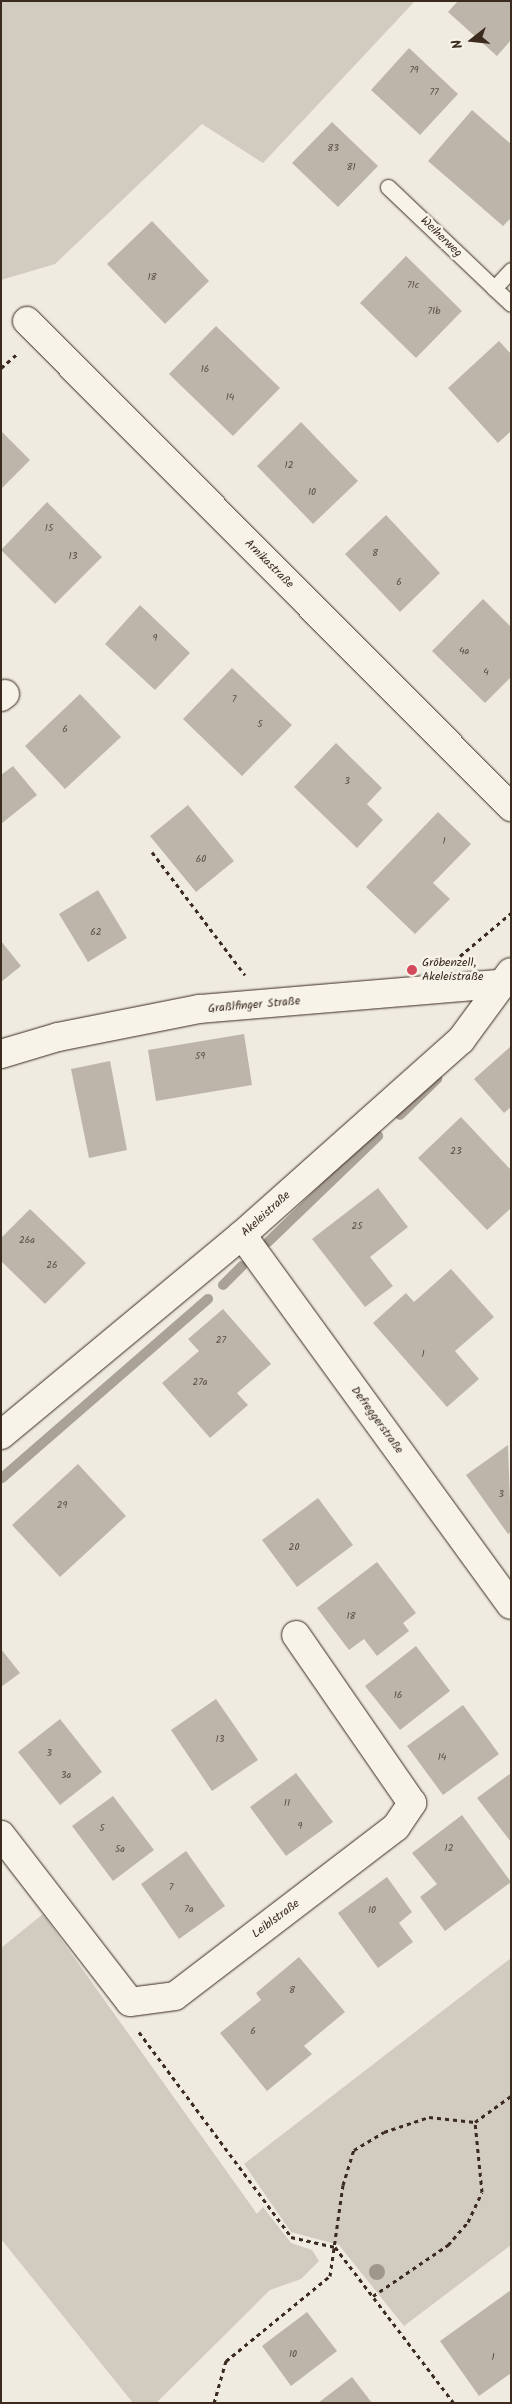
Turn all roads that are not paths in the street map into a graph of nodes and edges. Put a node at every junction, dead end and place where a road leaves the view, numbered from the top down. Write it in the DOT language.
graph roads {
  1 [pos="388,187"];
  2 [pos="511,270"];
  3 [pos="494,288"];
  4 [pos="511,304"];
  5 [pos="27,321"];
  6 [pos="511,807"];
  7 [pos="508,979"];
  8 [pos="1,1054"];
  9 [pos="242,1236"];
  10 [pos="1,1436"];
  11 [pos="511,1605"];
  12 [pos="296,1636"];
  13 [pos="1,1835"];
  1 -- 3 [label="lane, Weiherweg"];
  2 -- 3 [label="lane"];
  3 -- 4 [label="lane, Weiherweg"];
  5 -- 6 [label="street, Arnikastraße"];
  7 -- 8 [label="street, Graßlfinger Straße"];
  7 -- 9 [label="street, Akeleistraße"];
  9 -- 10 [label="street, Akeleistraße"];
  9 -- 11 [label="street, Defreggerstraße"];
  12 -- 13 [label="street, Leiblstraße"];
}
